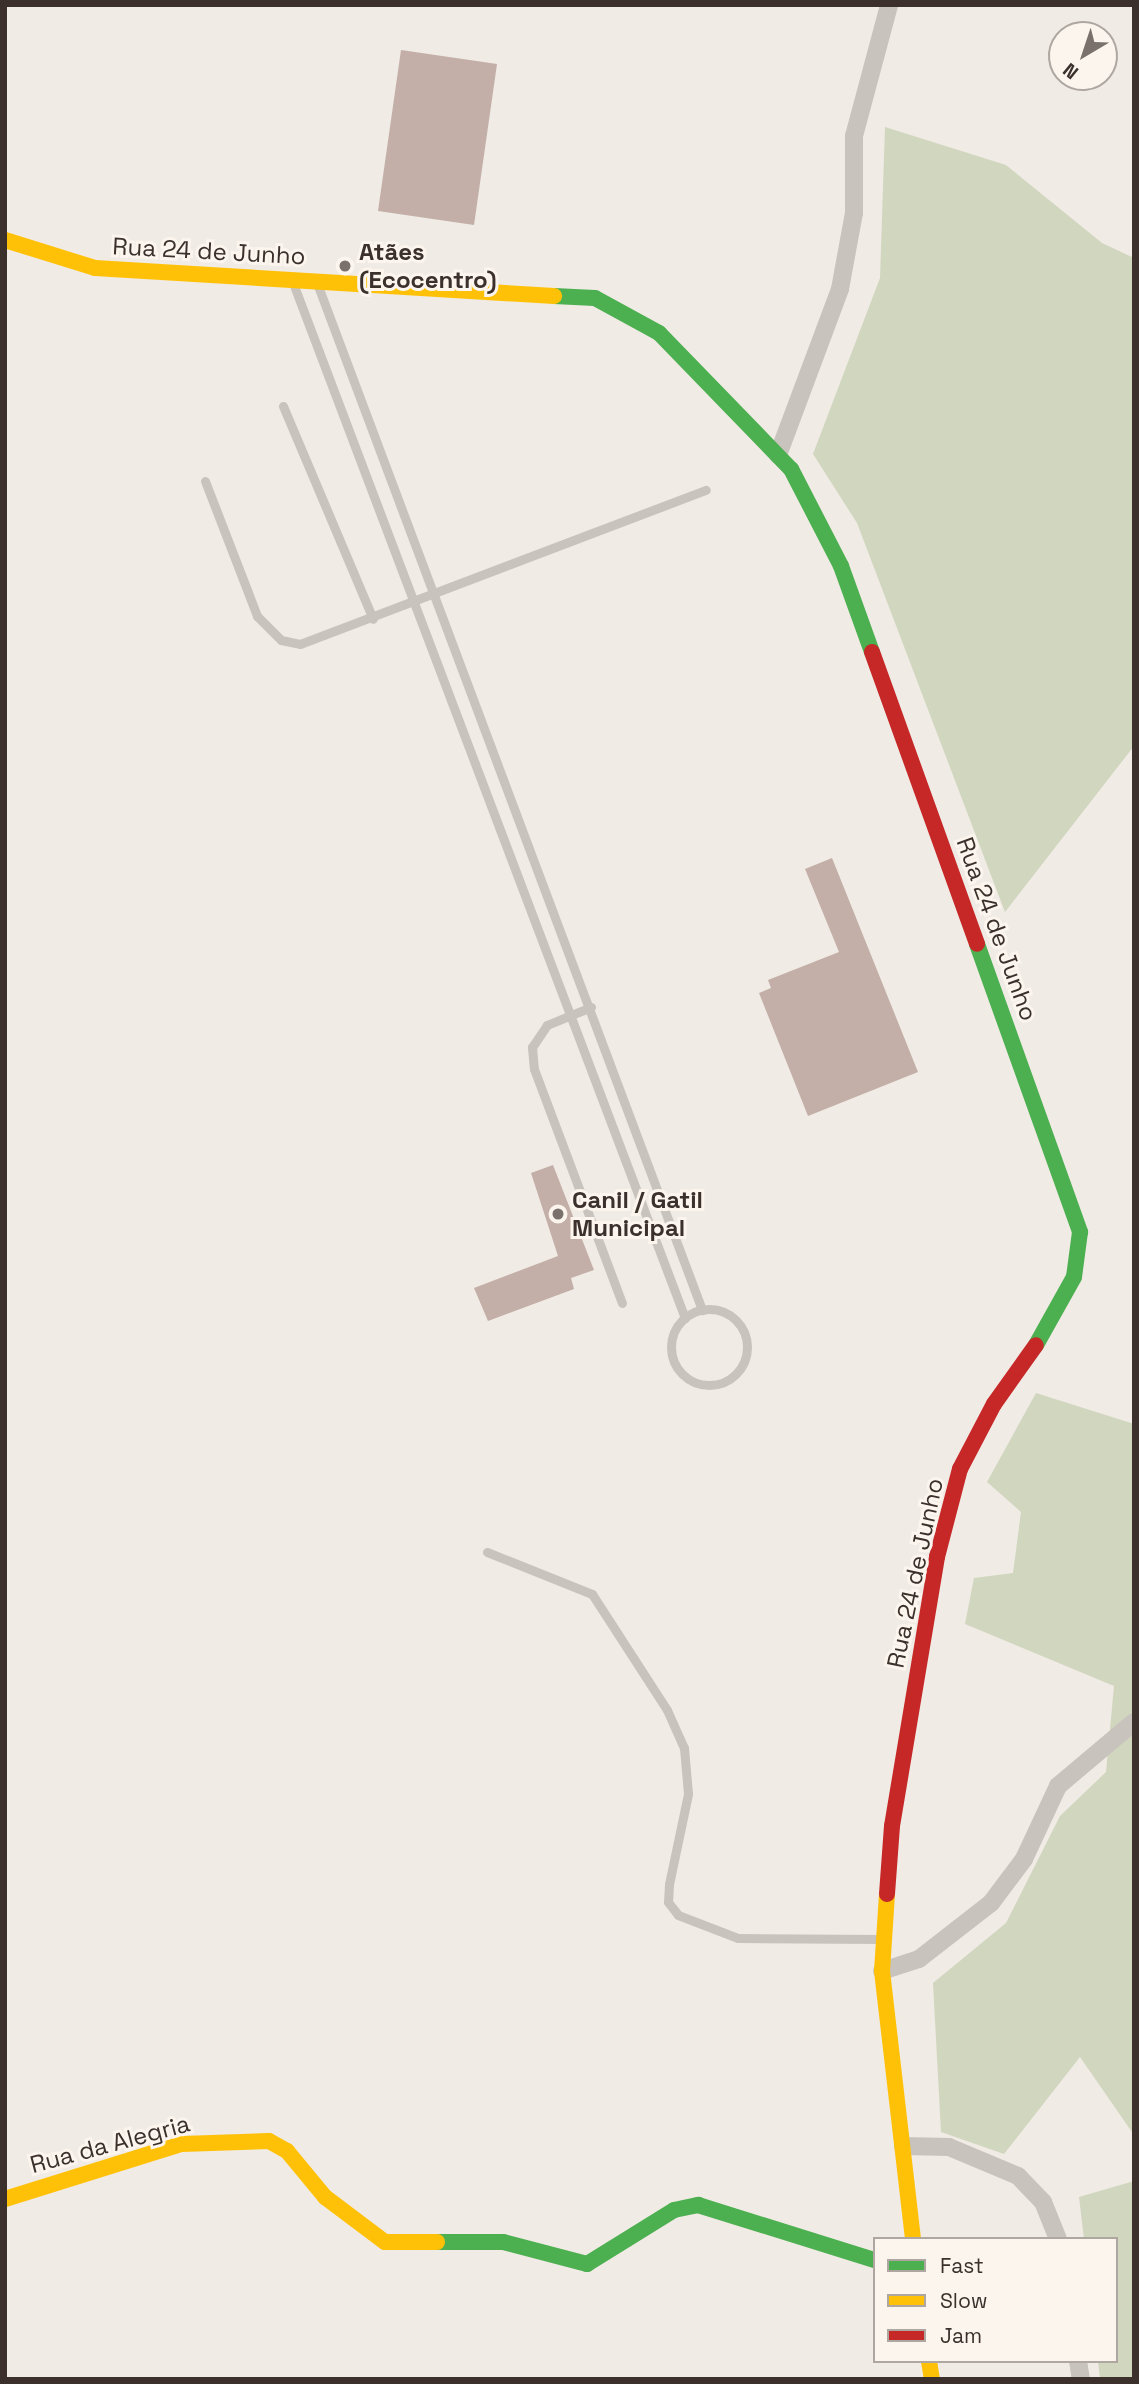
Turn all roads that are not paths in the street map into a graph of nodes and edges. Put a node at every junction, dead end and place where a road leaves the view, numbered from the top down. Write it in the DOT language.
graph roads {
  1 [pos="889,5"];
  2 [pos="5,240"];
  3 [pos="291,278"];
  4 [pos="315,279"];
  5 [pos="283,406"];
  6 [pos="778,456"];
  7 [pos="205,481"];
  8 [pos="706,490"];
  9 [pos="436,594"];
  10 [pos="416,601"];
  11 [pos="373,619"];
  12 [pos="591,1007"];
  13 [pos="573,1014"];
  14 [pos="622,1303"];
  15 [pos="702,1310"];
  16 [pos="685,1318"];
  17 [pos="487,1552"];
  18 [pos="1134,1722"];
  19 [pos="881,1939"];
  20 [pos="881,1971"];
  21 [pos="903,2146"];
  22 [pos="5,2199"];
  23 [pos="913,2237"];
  24 [pos="1057,2237"];
  25 [pos="873,2259"];
  1 -- 6 [label="street"];
  2 -- 3 [label="main road, Rua 24 de Junho"];
  3 -- 4 [label="main road, Rua 24 de Junho"];
  3 -- 10 [label="lane"];
  4 -- 6 [label="main road, Rua 24 de Junho"];
  4 -- 9 [label="lane"];
  5 -- 11 [label="lane"];
  6 -- 19 [label="main road, Rua 24 de Junho"];
  7 -- 11 [label="lane"];
  8 -- 9 [label="lane"];
  9 -- 10 [label="lane"];
  9 -- 12 [label="lane"];
  10 -- 11 [label="lane"];
  10 -- 13 [label="lane"];
  12 -- 13 [label="lane"];
  12 -- 15 [label="lane"];
  13 -- 14 [label="lane"];
  13 -- 16 [label="lane"];
  15 -- 16 [label="lane"];
  15 -- 16 [label="lane"];
  17 -- 19 [label="lane"];
  18 -- 20 [label="street"];
  19 -- 20 [label="main road, Rua 24 de Junho"];
  20 -- 21 [label="main road, Rua 24 de Junho"];
  21 -- 23 [label="main road, Rua 24 de Junho"];
  21 -- 24 [label="street"];
  22 -- 25 [label="main road, Rua da Alegria"];
}
